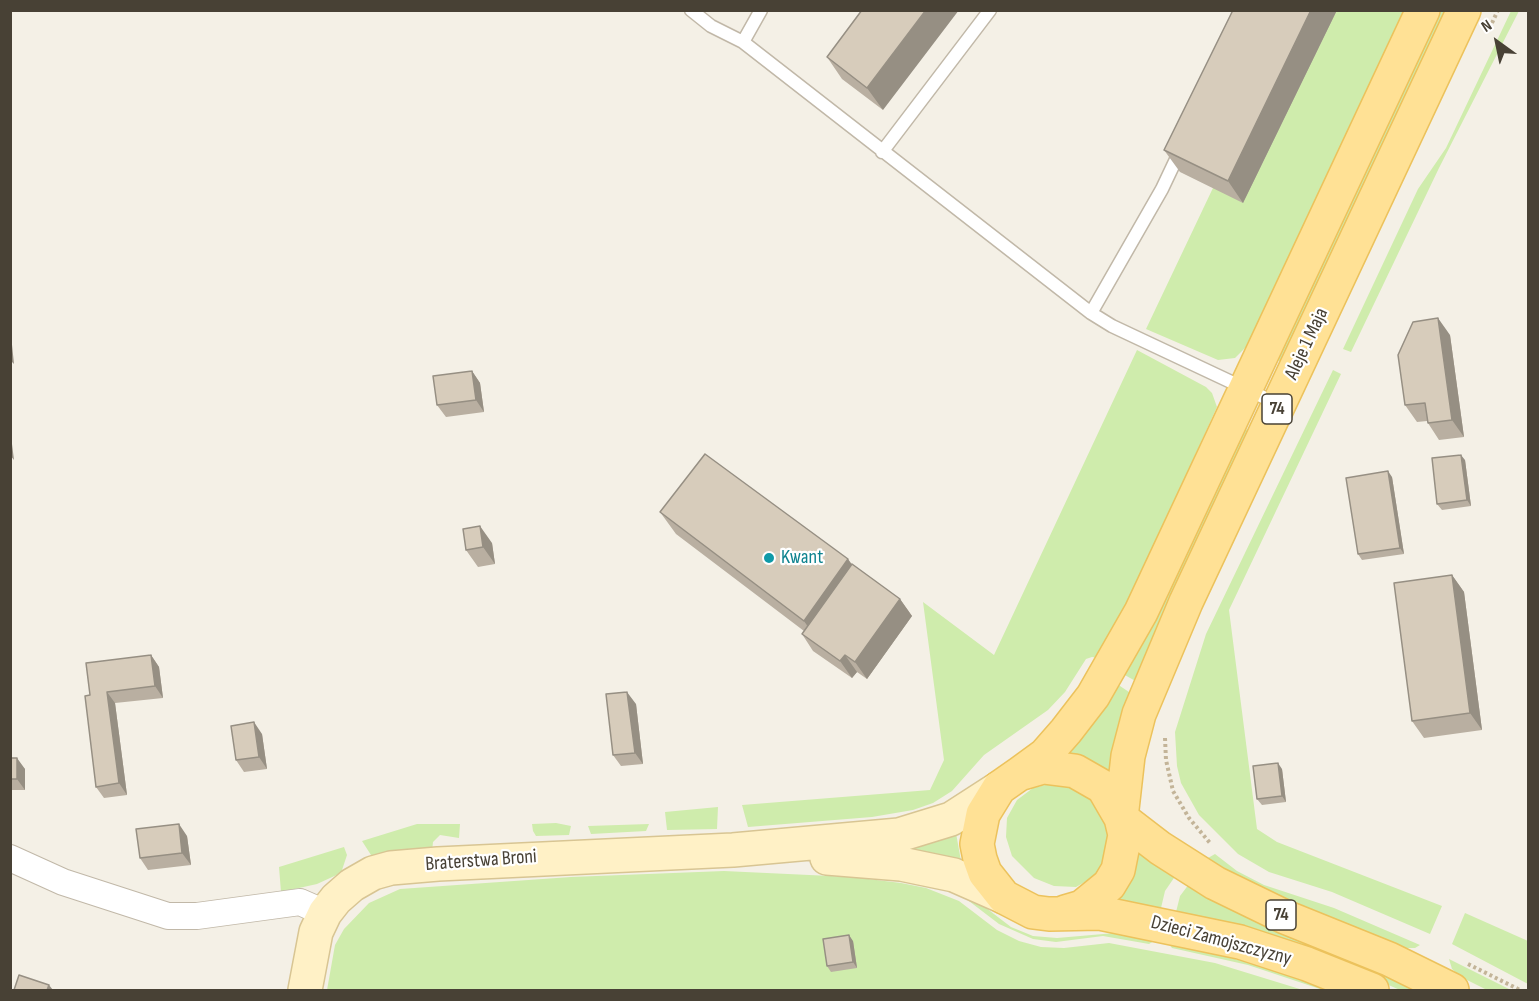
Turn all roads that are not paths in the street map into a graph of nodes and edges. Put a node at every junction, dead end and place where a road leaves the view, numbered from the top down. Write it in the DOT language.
graph roads {
  1 [pos="691,10"];
  2 [pos="761,10"];
  3 [pos="990,10"];
  4 [pos="1423,10"];
  5 [pos="1464,10"];
  6 [pos="743,42"];
  7 [pos="1187,137"];
  8 [pos="882,152"];
  9 [pos="1091,313"];
  10 [pos="1246,388"];
  11 [pos="1279,404"];
  12 [pos="1009,781"];
  13 [pos="1121,818"];
  14 [pos="733,850"];
  15 [pos="10,858"];
  16 [pos="1004,897"];
  17 [pos="1065,912"];
  18 [pos="325,913"];
  19 [pos="1458,976"];
  20 [pos="305,990"];
  21 [pos="1372,990"];
  1 -- 6 [label="lane"];
  2 -- 6 [label="lane"];
  3 -- 8 [label="lane"];
  4 -- 10 [label="main road, Aleje 1 Maja / 74"];
  5 -- 11 [label="main road, Aleje 1 Maja / 74"];
  6 -- 8 [label="lane"];
  7 -- 9 [label="lane"];
  8 -- 9 [label="lane"];
  9 -- 10 [label="lane"];
  10 -- 11 [label="lane"];
  10 -- 12 [label="main road, Aleje 1 Maja / 74"];
  11 -- 13 [label="main road, Aleje 1 Maja / 74"];
  12 -- 13 [label="main road, 74"];
  12 -- 14 [label="street, Braterstwa Broni"];
  12 -- 16 [label="main road, 74"];
  13 -- 17 [label="main road, 74"];
  13 -- 19 [label="main road, Dzieci Zamojszczyzny / 74"];
  14 -- 16 [label="street, Braterstwa Broni"];
  14 -- 18 [label="street, Braterstwa Broni"];
  15 -- 18 [label="street"];
  16 -- 17 [label="main road, 74"];
  17 -- 21 [label="main road, Dzieci Zamojszczyzny / 74"];
  18 -- 20 [label="street, Braterstwa Broni"];
}
